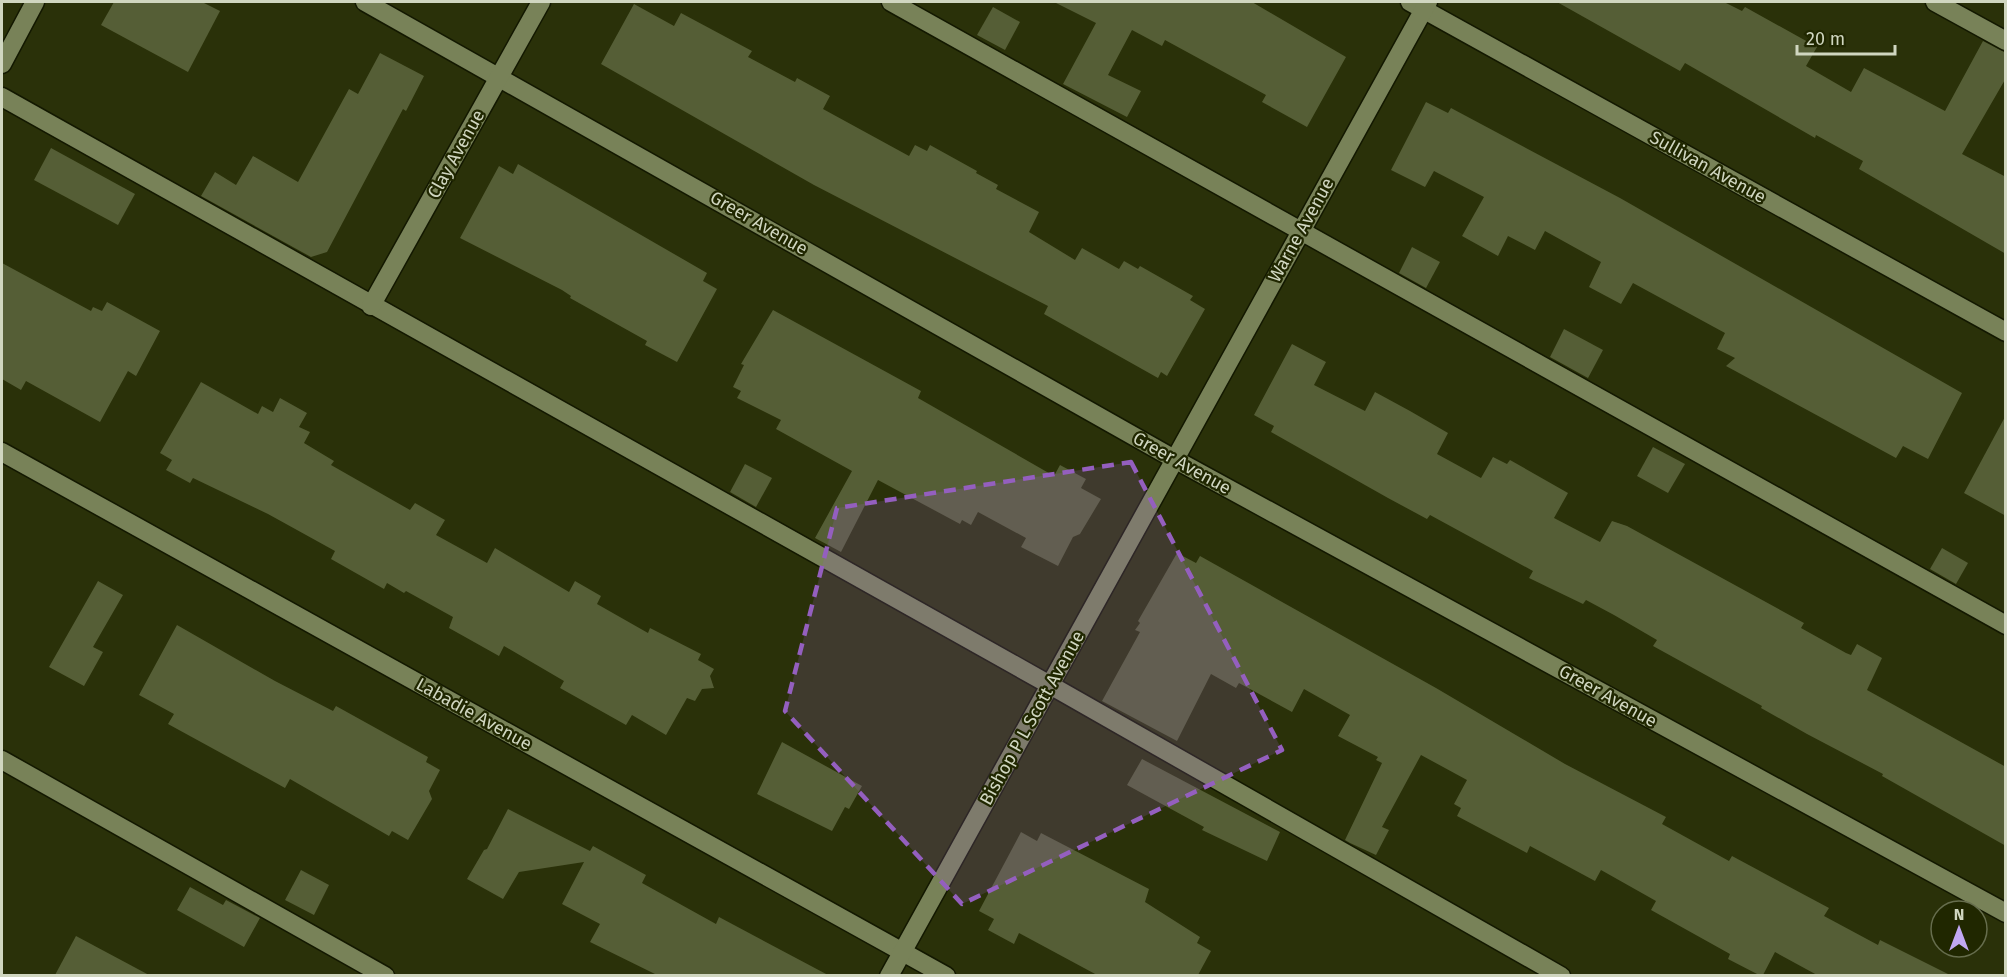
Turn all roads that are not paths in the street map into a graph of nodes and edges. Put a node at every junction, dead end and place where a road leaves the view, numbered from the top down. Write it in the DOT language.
graph roads {
  1 [pos="35,2"];
  2 [pos="364,2"];
  3 [pos="541,2"];
  4 [pos="891,2"];
  5 [pos="1935,2"];
  6 [pos="1421,4"];
  7 [pos="2006,41"];
  8 [pos="2,64"];
  9 [pos="499,76"];
  10 [pos="2,97"];
  11 [pos="1300,232"];
  12 [pos="371,306"];
  13 [pos="2006,332"];
  14 [pos="2,452"];
  15 [pos="1176,460"];
  16 [pos="2006,625"];
  17 [pos="1050,685"];
  18 [pos="2,759"];
  19 [pos="2006,913"];
  20 [pos="903,951"];
  21 [pos="385,975"];
  22 [pos="889,975"];
  23 [pos="946,975"];
  24 [pos="1560,975"];
  1 -- 8 [label="street"];
  2 -- 9 [label="street, Greer Avenue"];
  3 -- 9 [label="street, Clay Avenue"];
  4 -- 11 [label="street"];
  5 -- 7 [label="street"];
  6 -- 11 [label="street, Warne Avenue"];
  6 -- 13 [label="street, Sullivan Avenue"];
  9 -- 12 [label="street, Clay Avenue"];
  9 -- 15 [label="street, Greer Avenue"];
  10 -- 12 [label="street"];
  11 -- 15 [label="street, Warne Avenue"];
  11 -- 16 [label="street"];
  12 -- 17 [label="street"];
  14 -- 20 [label="street, Labadie Avenue"];
  15 -- 17 [label="street, Bishop P L Scott Avenue"];
  15 -- 19 [label="street, Greer Avenue"];
  17 -- 20 [label="street, Bishop P L Scott Avenue"];
  17 -- 24 [label="street"];
  18 -- 21 [label="street"];
  20 -- 22 [label="street, Bishop P L Scott Avenue"];
  20 -- 23 [label="street, Labadie Avenue"];
}
